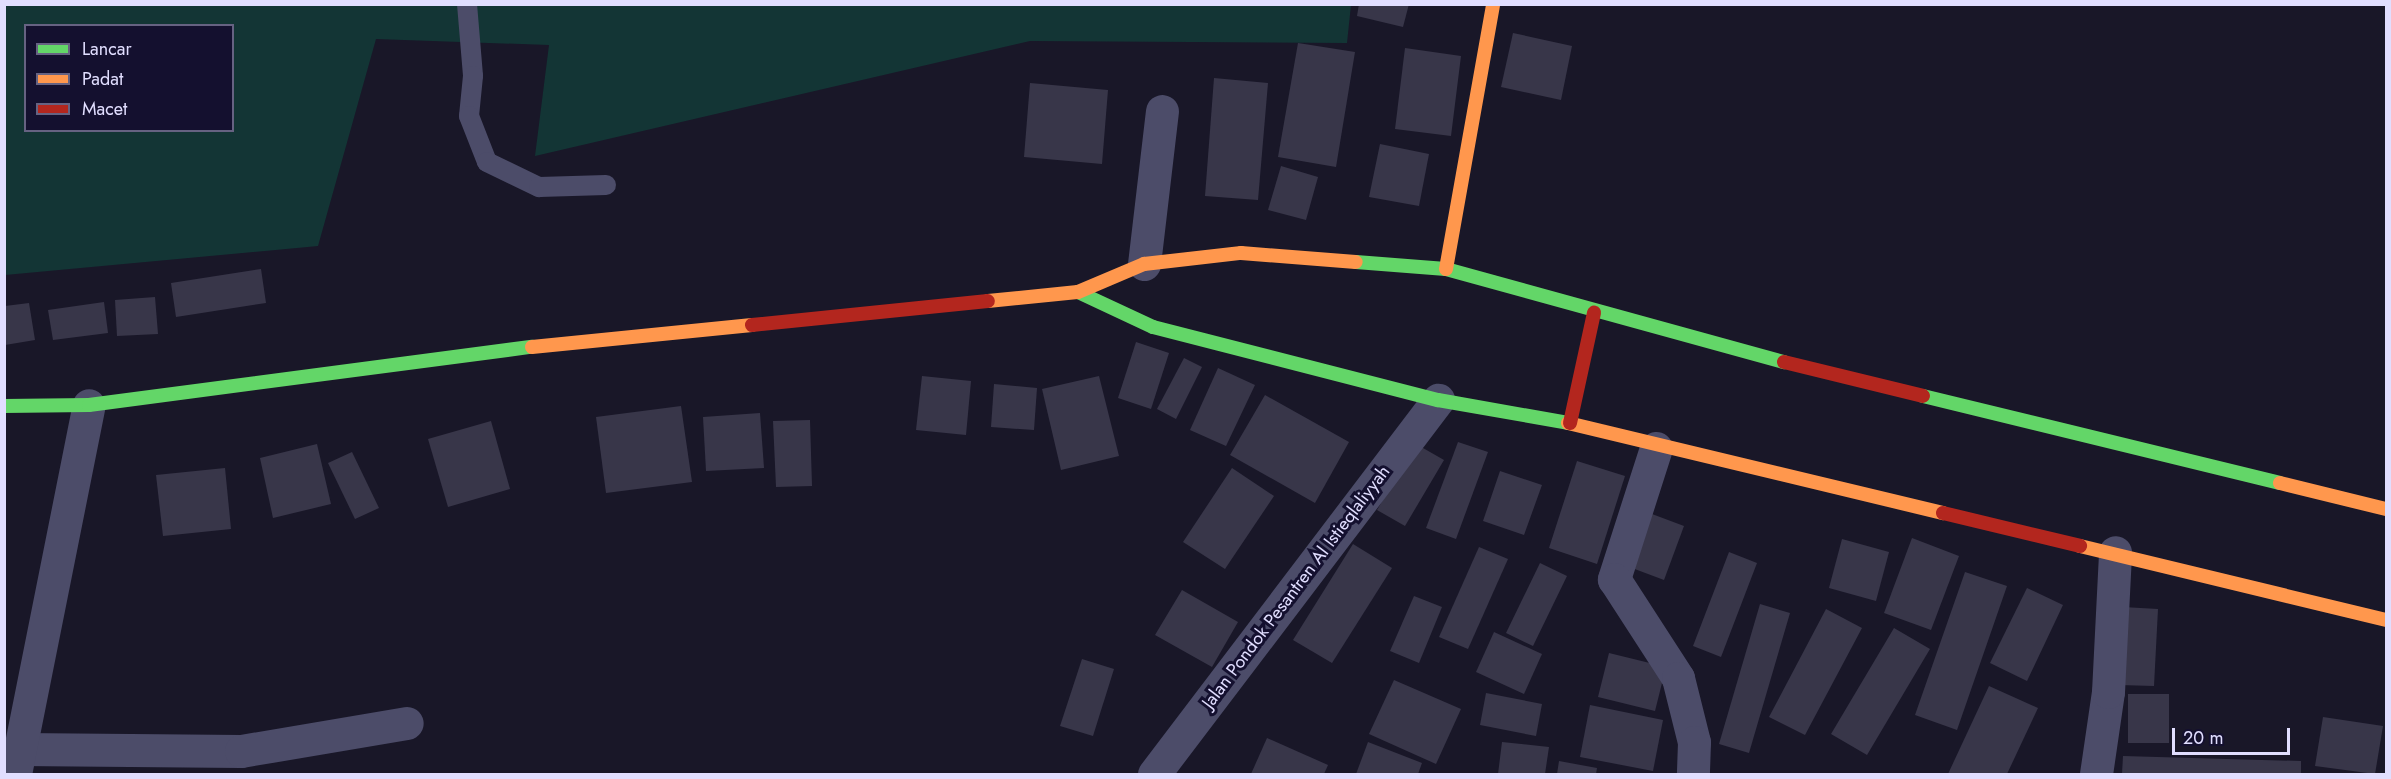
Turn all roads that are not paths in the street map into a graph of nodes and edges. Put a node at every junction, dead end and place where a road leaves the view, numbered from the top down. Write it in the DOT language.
graph roads {
  1 [pos="467,4"];
  2 [pos="1493,4"];
  3 [pos="1162,111"];
  4 [pos="606,184"];
  5 [pos="1144,264"];
  6 [pos="1446,269"];
  7 [pos="1078,292"];
  8 [pos="1594,313"];
  9 [pos="1438,400"];
  10 [pos="11,405"];
  11 [pos="89,405"];
  12 [pos="1570,423"];
  13 [pos="1656,448"];
  14 [pos="2386,510"];
  15 [pos="2115,552"];
  16 [pos="2386,620"];
  17 [pos="407,723"];
  18 [pos="17,762"];
  19 [pos="1154,774"];
  20 [pos="1693,774"];
  21 [pos="2096,774"];
  1 -- 4 [label="lane"];
  2 -- 6 [label="street"];
  3 -- 5 [label="street"];
  5 -- 6 [label="street"];
  5 -- 7 [label="street"];
  6 -- 8 [label="street"];
  7 -- 9 [label="street"];
  7 -- 11 [label="street"];
  8 -- 12 [label="street"];
  8 -- 14 [label="street"];
  9 -- 12 [label="street"];
  9 -- 19 [label="street, Jalan Pondok Pesantren Al Istieqlaliyyah"];
  10 -- 11 [label="street"];
  11 -- 18 [label="street"];
  12 -- 13 [label="street"];
  13 -- 15 [label="street"];
  13 -- 20 [label="street"];
  15 -- 16 [label="street"];
  15 -- 21 [label="street"];
  17 -- 18 [label="street"];
}
